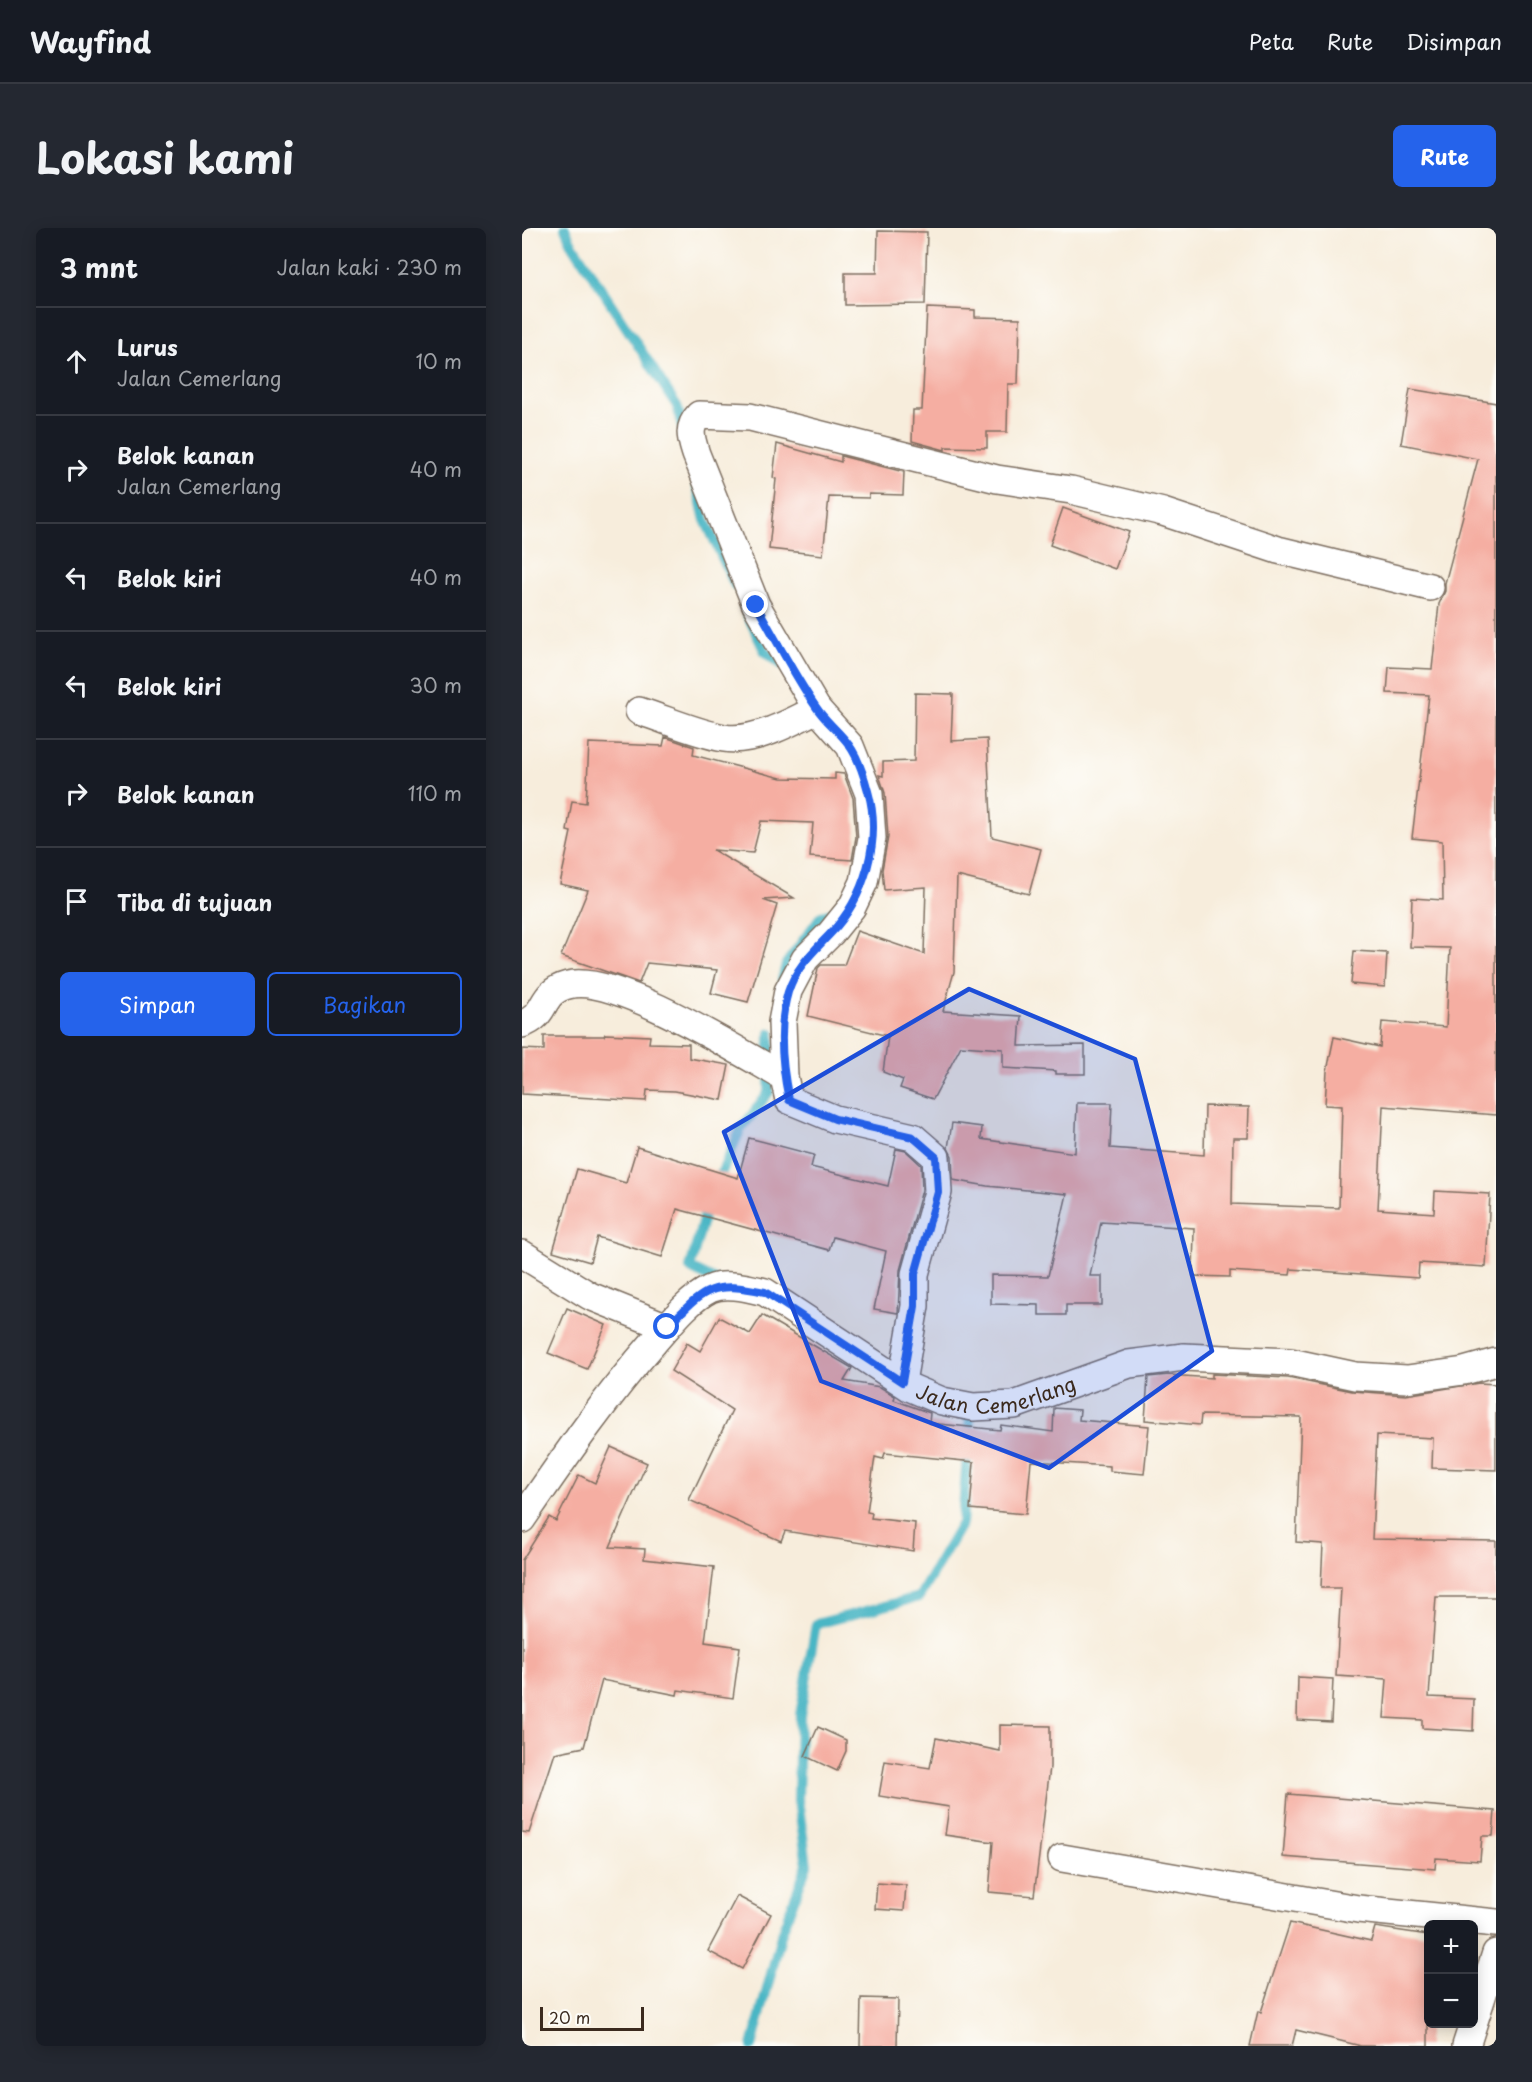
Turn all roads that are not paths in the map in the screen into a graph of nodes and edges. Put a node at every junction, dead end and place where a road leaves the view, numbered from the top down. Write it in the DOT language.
graph roads {
  1 [pos="1430,587"];
  2 [pos="817,709"];
  3 [pos="639,711"];
  4 [pos="522,1024"];
  5 [pos="784,1077"];
  6 [pos="522,1254"];
  7 [pos="667,1327"];
  8 [pos="1496,1362"];
  9 [pos="902,1382"];
  10 [pos="522,1519"];
  11 [pos="1062,1858"];
  12 [pos="1496,1923"];
  13 [pos="1496,1953"];
  14 [pos="1466,2046"];
  1 -- 2 [label="street"];
  2 -- 3 [label="street"];
  2 -- 5 [label="street"];
  4 -- 5 [label="street"];
  5 -- 9 [label="street"];
  6 -- 7 [label="street"];
  7 -- 9 [label="street, Jalan Cemerlang"];
  7 -- 10 [label="street, Jalan Cemerlang"];
  8 -- 9 [label="street, Jalan Cemerlang"];
  11 -- 12 [label="street"];
  13 -- 14 [label="street"];
}
